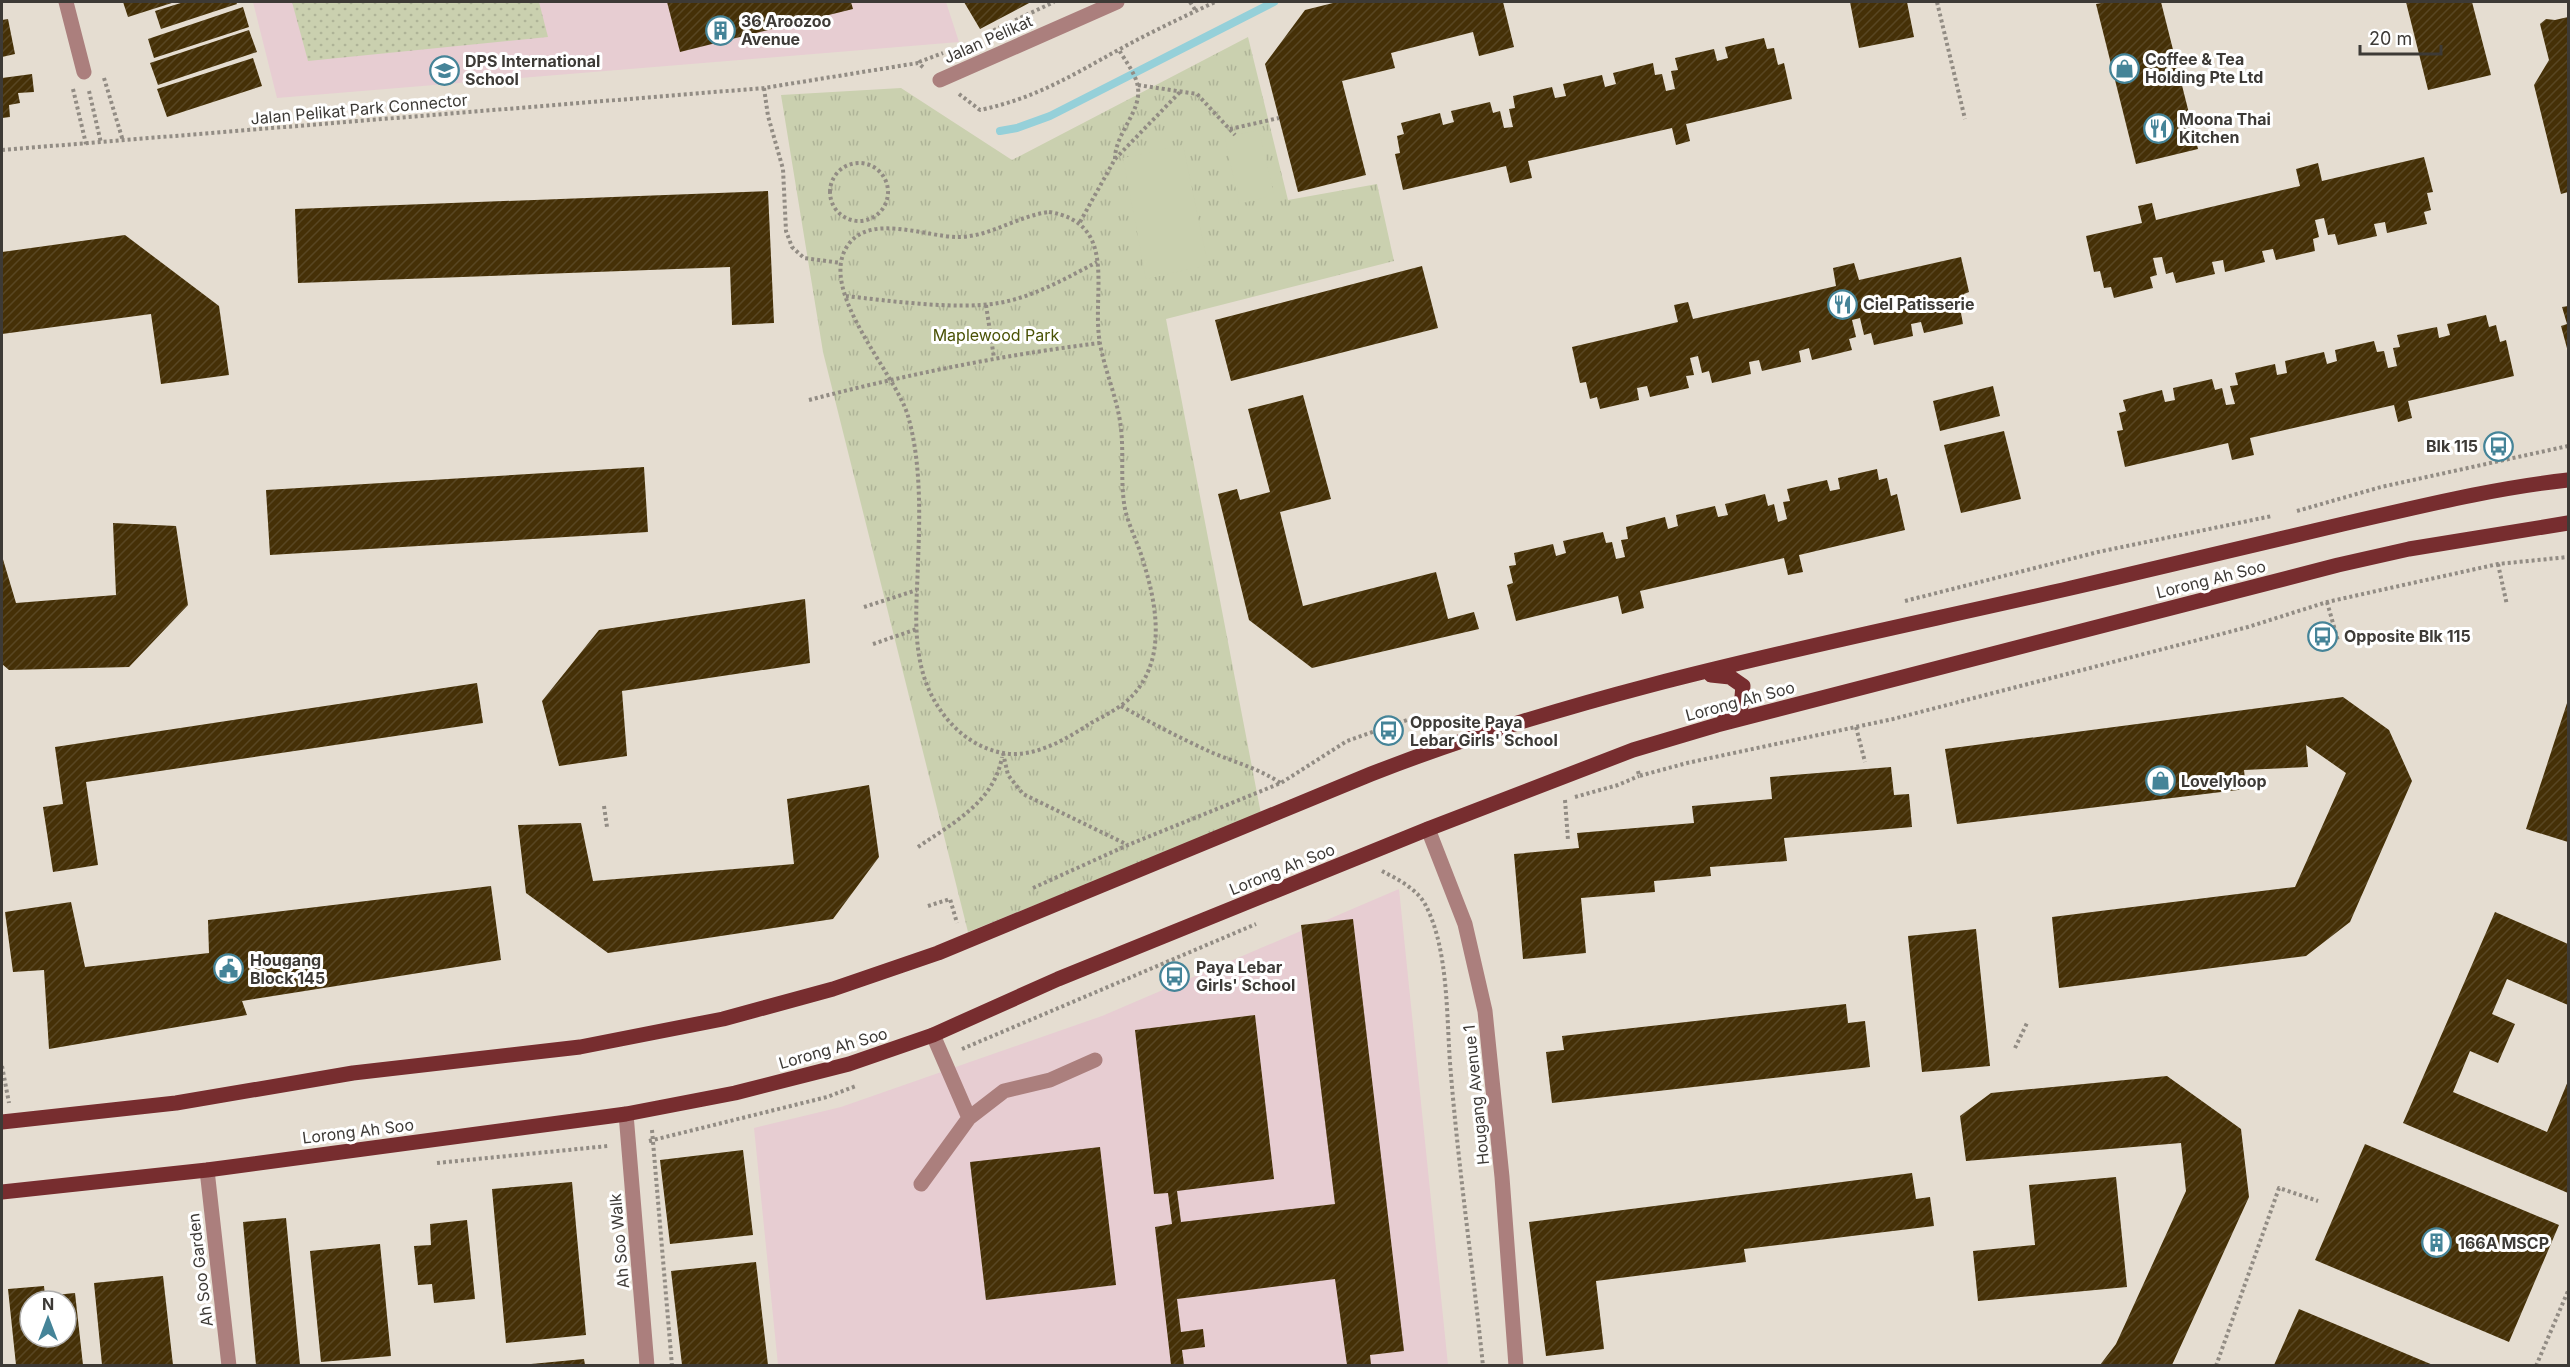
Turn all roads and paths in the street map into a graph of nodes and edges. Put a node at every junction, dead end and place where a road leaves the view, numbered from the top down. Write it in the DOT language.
graph roads {
  1 [pos="66,2"];
  2 [pos="1054,2"];
  3 [pos="1117,2"];
  4 [pos="1190,2"];
  5 [pos="1215,2"];
  6 [pos="1937,2"];
  7 [pos="1196,11"];
  8 [pos="981,36"];
  9 [pos="950,50"];
  10 [pos="1119,50"];
  11 [pos="918,63"];
  12 [pos="84,72"];
  13 [pos="940,80"];
  14 [pos="1138,85"];
  15 [pos="764,88"];
  16 [pos="1180,92"];
  17 [pos="1279,118"];
  18 [pos="1965,119"];
  19 [pos="1229,129"];
  20 [pos="1235,135"];
  21 [pos="101,143"];
  22 [pos="2,150"];
  23 [pos="1115,159"];
  24 [pos="867,220"];
  25 [pos="1080,222"];
  26 [pos="871,229"];
  27 [pos="1097,262"];
  28 [pos="841,263"];
  29 [pos="846,296"];
  30 [pos="986,304"];
  31 [pos="1100,343"];
  32 [pos="994,358"];
  33 [pos="892,378"];
  34 [pos="809,400"];
  35 [pos="2568,446"];
  36 [pos="2568,480"];
  37 [pos="2289,513"];
  38 [pos="2277,515"];
  39 [pos="2568,523"];
  40 [pos="2568,556"];
  41 [pos="2498,564"];
  42 [pos="917,590"];
  43 [pos="2327,602"];
  44 [pos="1894,604"];
  45 [pos="2507,605"];
  46 [pos="864,607"];
  47 [pos="917,629"];
  48 [pos="2338,641"];
  49 [pos="873,644"];
  50 [pos="1700,674"];
  51 [pos="1121,706"];
  52 [pos="1717,725"];
  53 [pos="1429,726"];
  54 [pos="1856,727"];
  55 [pos="1002,753"];
  56 [pos="1865,762"];
  57 [pos="1636,764"];
  58 [pos="1640,776"];
  59 [pos="1281,783"];
  60 [pos="1299,804"];
  61 [pos="604,806"];
  62 [pos="607,827"];
  63 [pos="1428,829"];
  64 [pos="1568,840"];
  65 [pos="1128,845"];
  66 [pos="918,847"];
  67 [pos="1164,859"];
  68 [pos="1381,871"];
  69 [pos="1023,893"];
  70 [pos="928,906"];
  71 [pos="967,921"];
  72 [pos="958,925"];
  73 [pos="950,929"];
  74 [pos="2027,1023"];
  75 [pos="933,1035"];
  76 [pos="2015,1048"];
  77 [pos="1095,1060"];
  78 [pos="2,1066"];
  79 [pos="2,1107"];
  80 [pos="650,1110"];
  81 [pos="626,1114"];
  82 [pos="969,1118"];
  83 [pos="2,1122"];
  84 [pos="207,1170"];
  85 [pos="921,1184"];
  86 [pos="2,1192"];
  87 [pos="2318,1201"];
  88 [pos="2568,1291"];
  89 [pos="229,1365"];
  90 [pos="647,1365"];
  91 [pos="672,1365"];
  92 [pos="1484,1365"];
  93 [pos="1516,1365"];
  94 [pos="2216,1365"];
  95 [pos="2536,1365"];
  1 -- 12 [label="street"];
  2 -- 8 [label="path"];
  3 -- 13 [label="street, Jalan Pelikat"];
  4 -- 7 [label="path"];
  5 -- 7 [label="path"];
  6 -- 18 [label="path"];
  7 -- 10 [label="path"];
  9 -- 11 [label="path, Jalan Pelikat Park Connector"];
  10 -- 13 [label="path"];
  10 -- 14 [label="path"];
  11 -- 13 [label="path"];
  11 -- 15 [label="path, Jalan Pelikat Park Connector"];
  12 -- 21 [label="path"];
  14 -- 16 [label="path"];
  14 -- 23 [label="path"];
  15 -- 21 [label="path, Jalan Pelikat Park Connector"];
  15 -- 28 [label="path"];
  16 -- 19 [label="path"];
  16 -- 23 [label="path"];
  17 -- 19 [label="path"];
  19 -- 20 [label="path"];
  21 -- 22 [label="path, Jalan Pelikat Park Connector"];
  23 -- 25 [label="path"];
  24 -- 24 [label="path"];
  24 -- 26 [label="path"];
  25 -- 26 [label="path"];
  25 -- 27 [label="path"];
  26 -- 28 [label="path"];
  27 -- 30 [label="path"];
  27 -- 31 [label="path"];
  28 -- 29 [label="path"];
  29 -- 30 [label="path"];
  29 -- 33 [label="path"];
  30 -- 32 [label="path"];
  31 -- 32 [label="path"];
  31 -- 51 [label="path"];
  32 -- 33 [label="path"];
  33 -- 34 [label="path"];
  33 -- 42 [label="path"];
  35 -- 37 [label="path"];
  36 -- 50 [label="main road, Lorong Ah Soo"];
  38 -- 44 [label="path"];
  39 -- 52 [label="main road, Lorong Ah Soo"];
  40 -- 41 [label="path"];
  41 -- 43 [label="path"];
  41 -- 45 [label="path"];
  42 -- 46 [label="path"];
  42 -- 47 [label="path"];
  43 -- 48 [label="path"];
  43 -- 54 [label="path"];
  47 -- 49 [label="path"];
  47 -- 55 [label="path"];
  50 -- 52 [label="main road"];
  50 -- 60 [label="main road, Lorong Ah Soo"];
  51 -- 55 [label="path"];
  51 -- 59 [label="path"];
  52 -- 63 [label="main road, Lorong Ah Soo"];
  53 -- 59 [label="path"];
  54 -- 56 [label="path"];
  54 -- 58 [label="path"];
  55 -- 65 [label="path"];
  55 -- 66 [label="path"];
  57 -- 58 [label="path"];
  58 -- 64 [label="path"];
  59 -- 60 [label="path"];
  59 -- 65 [label="path"];
  60 -- 67 [label="main road, Lorong Ah Soo"];
  61 -- 62 [label="path"];
  63 -- 75 [label="main road, Lorong Ah Soo"];
  63 -- 93 [label="street, Hougang Avenue 1"];
  65 -- 67 [label="path"];
  65 -- 69 [label="path"];
  67 -- 83 [label="main road, Lorong Ah Soo"];
  68 -- 92 [label="path"];
  70 -- 72 [label="path"];
  71 -- 72 [label="path"];
  72 -- 73 [label="path"];
  74 -- 76 [label="path"];
  75 -- 80 [label="main road, Lorong Ah Soo"];
  75 -- 82 [label="street"];
  77 -- 82 [label="street"];
  78 -- 79 [label="path"];
  80 -- 81 [label="main road, Lorong Ah Soo"];
  80 -- 91 [label="path"];
  81 -- 84 [label="main road, Lorong Ah Soo"];
  81 -- 90 [label="street, Ah Soo Walk"];
  82 -- 85 [label="street"];
  84 -- 86 [label="main road, Lorong Ah Soo"];
  84 -- 89 [label="street, Ah Soo Garden"];
  87 -- 94 [label="path"];
  88 -- 95 [label="path"];
}
